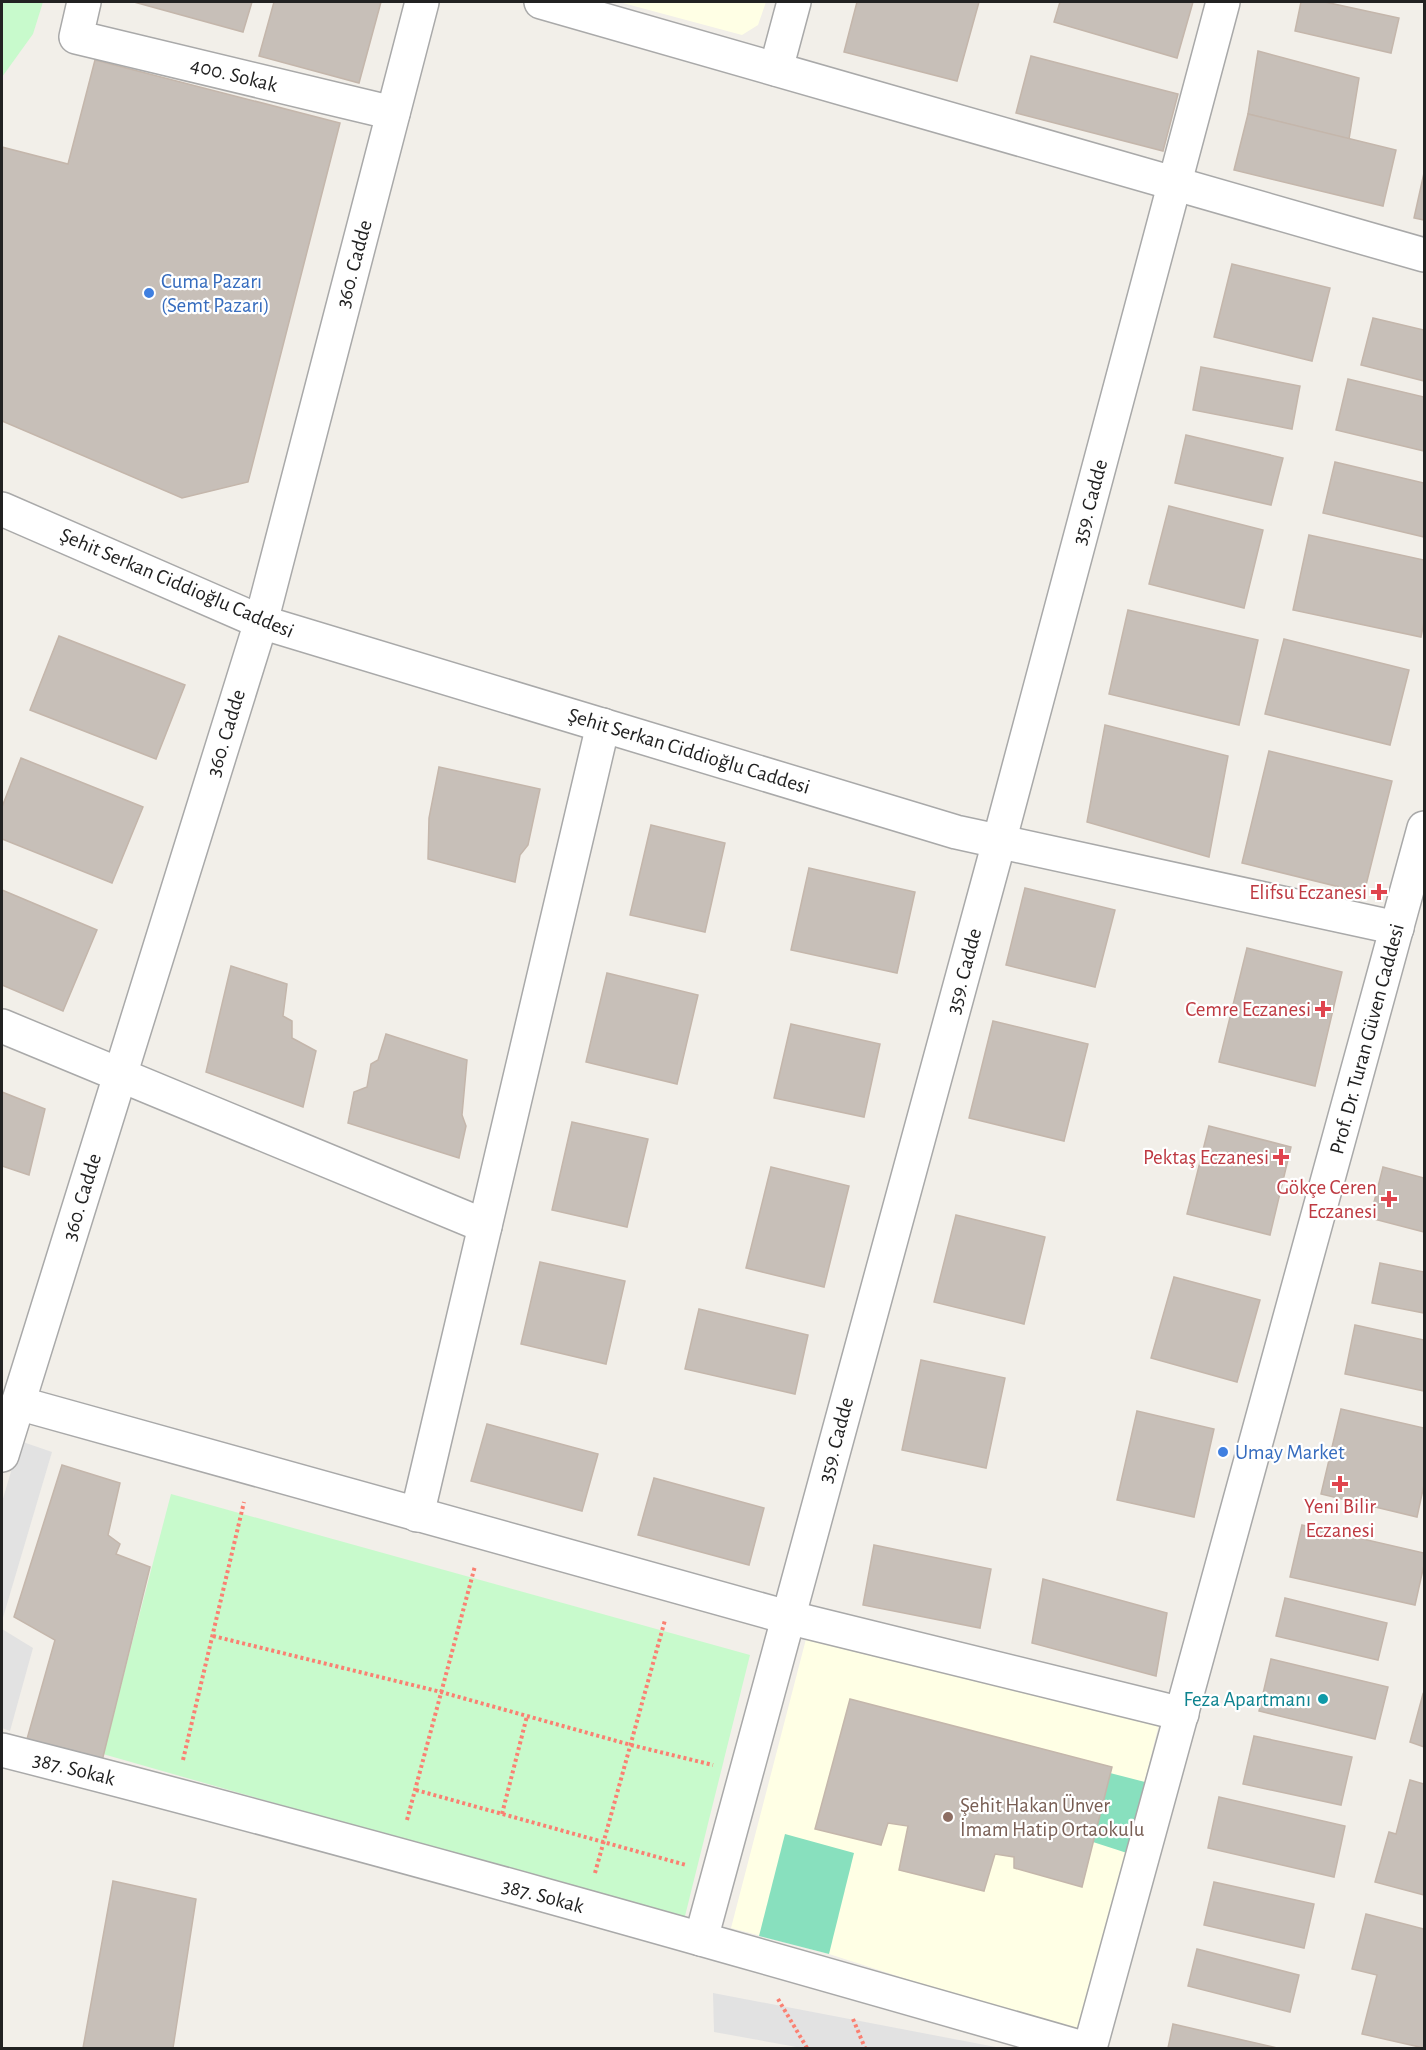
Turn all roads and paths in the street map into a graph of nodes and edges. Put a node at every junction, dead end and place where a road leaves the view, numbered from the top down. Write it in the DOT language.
graph roads {
  1 [pos="84,2"];
  2 [pos="422,2"];
  3 [pos="541,2"];
  4 [pos="794,2"];
  5 [pos="1223,2"];
  6 [pos="776,69"];
  7 [pos="393,114"];
  8 [pos="1175,183"];
  9 [pos="1425,255"];
  10 [pos="2,508"];
  11 [pos="261,622"];
  12 [pos="603,725"];
  13 [pos="999,842"];
  14 [pos="1423,842"];
  15 [pos="1397,928"];
  16 [pos="2,1026"];
  17 [pos="120,1073"];
  18 [pos="485,1226"];
  19 [pos="18,1403"];
  20 [pos="2,1455"];
  21 [pos="251,1469"];
  22 [pos="417,1515"];
  23 [pos="483,1534"];
  24 [pos="674,1587"];
  25 [pos="787,1617"];
  26 [pos="213,1636"];
  27 [pos="441,1692"];
  28 [pos="1182,1714"];
  29 [pos="527,1716"];
  30 [pos="631,1745"];
  31 [pos="2,1750"];
  32 [pos="746,1773"];
  33 [pos="416,1790"];
  34 [pos="175,1794"];
  35 [pos="502,1814"];
  36 [pos="604,1842"];
  37 [pos="398,1856"];
  38 [pos="718,1874"];
  39 [pos="585,1907"];
  40 [pos="701,1939"];
  41 [pos="752,1954"];
  42 [pos="807,2049"];
  43 [pos="1083,2049"];
  44 [pos="1090,2049"];
  1 -- 7 [label="street, 400. Sokak"];
  2 -- 7 [label="street, 360. Cadde"];
  3 -- 6 [label="street"];
  4 -- 6 [label="street"];
  5 -- 8 [label="street, 359. Cadde"];
  6 -- 8 [label="street"];
  7 -- 11 [label="street, 360. Cadde"];
  8 -- 9 [label="street"];
  8 -- 13 [label="street, 359. Cadde"];
  10 -- 11 [label="street, Şehit Serkan Ciddioğlu Caddesi"];
  11 -- 12 [label="street, Şehit Serkan Ciddioğlu Caddesi"];
  11 -- 17 [label="street, 360. Cadde"];
  12 -- 13 [label="street, Şehit Serkan Ciddioğlu Caddesi"];
  12 -- 18 [label="street"];
  13 -- 15 [label="street, Şehit Serkan Ciddioğlu Caddesi"];
  13 -- 25 [label="street, 359. Cadde"];
  14 -- 15 [label="street, Prof. Dr. Turan Güven Caddesi"];
  15 -- 28 [label="street, Prof. Dr. Turan Güven Caddesi"];
  16 -- 17 [label="street"];
  17 -- 18 [label="street"];
  17 -- 19 [label="street, 360. Cadde"];
  18 -- 22 [label="street"];
  19 -- 20 [label="street, 360. Cadde"];
  19 -- 21 [label="street"];
  21 -- 22 [label="street"];
  21 -- 26 [label="path"];
  22 -- 23 [label="street"];
  23 -- 24 [label="street"];
  23 -- 27 [label="path"];
  24 -- 25 [label="street"];
  24 -- 30 [label="path"];
  25 -- 28 [label="street"];
  25 -- 32 [label="street, 359. Cadde"];
  26 -- 27 [label="path"];
  26 -- 34 [label="path"];
  27 -- 29 [label="path"];
  27 -- 33 [label="path"];
  28 -- 44 [label="street, Prof. Dr. Turan Güven Caddesi"];
  29 -- 30 [label="path"];
  29 -- 35 [label="path"];
  30 -- 32 [label="path"];
  30 -- 36 [label="path"];
  31 -- 34 [label="street, 387. Sokak"];
  32 -- 38 [label="street, 359. Cadde"];
  33 -- 35 [label="path"];
  33 -- 37 [label="path"];
  34 -- 37 [label="street, 387. Sokak"];
  35 -- 36 [label="path"];
  36 -- 38 [label="path"];
  36 -- 39 [label="path"];
  37 -- 39 [label="street, 387. Sokak"];
  38 -- 40 [label="street, 359. Cadde"];
  39 -- 40 [label="street, 387. Sokak"];
  40 -- 41 [label="street, 387. Sokak"];
  41 -- 42 [label="path"];
  41 -- 43 [label="street, 387. Sokak"];
}
